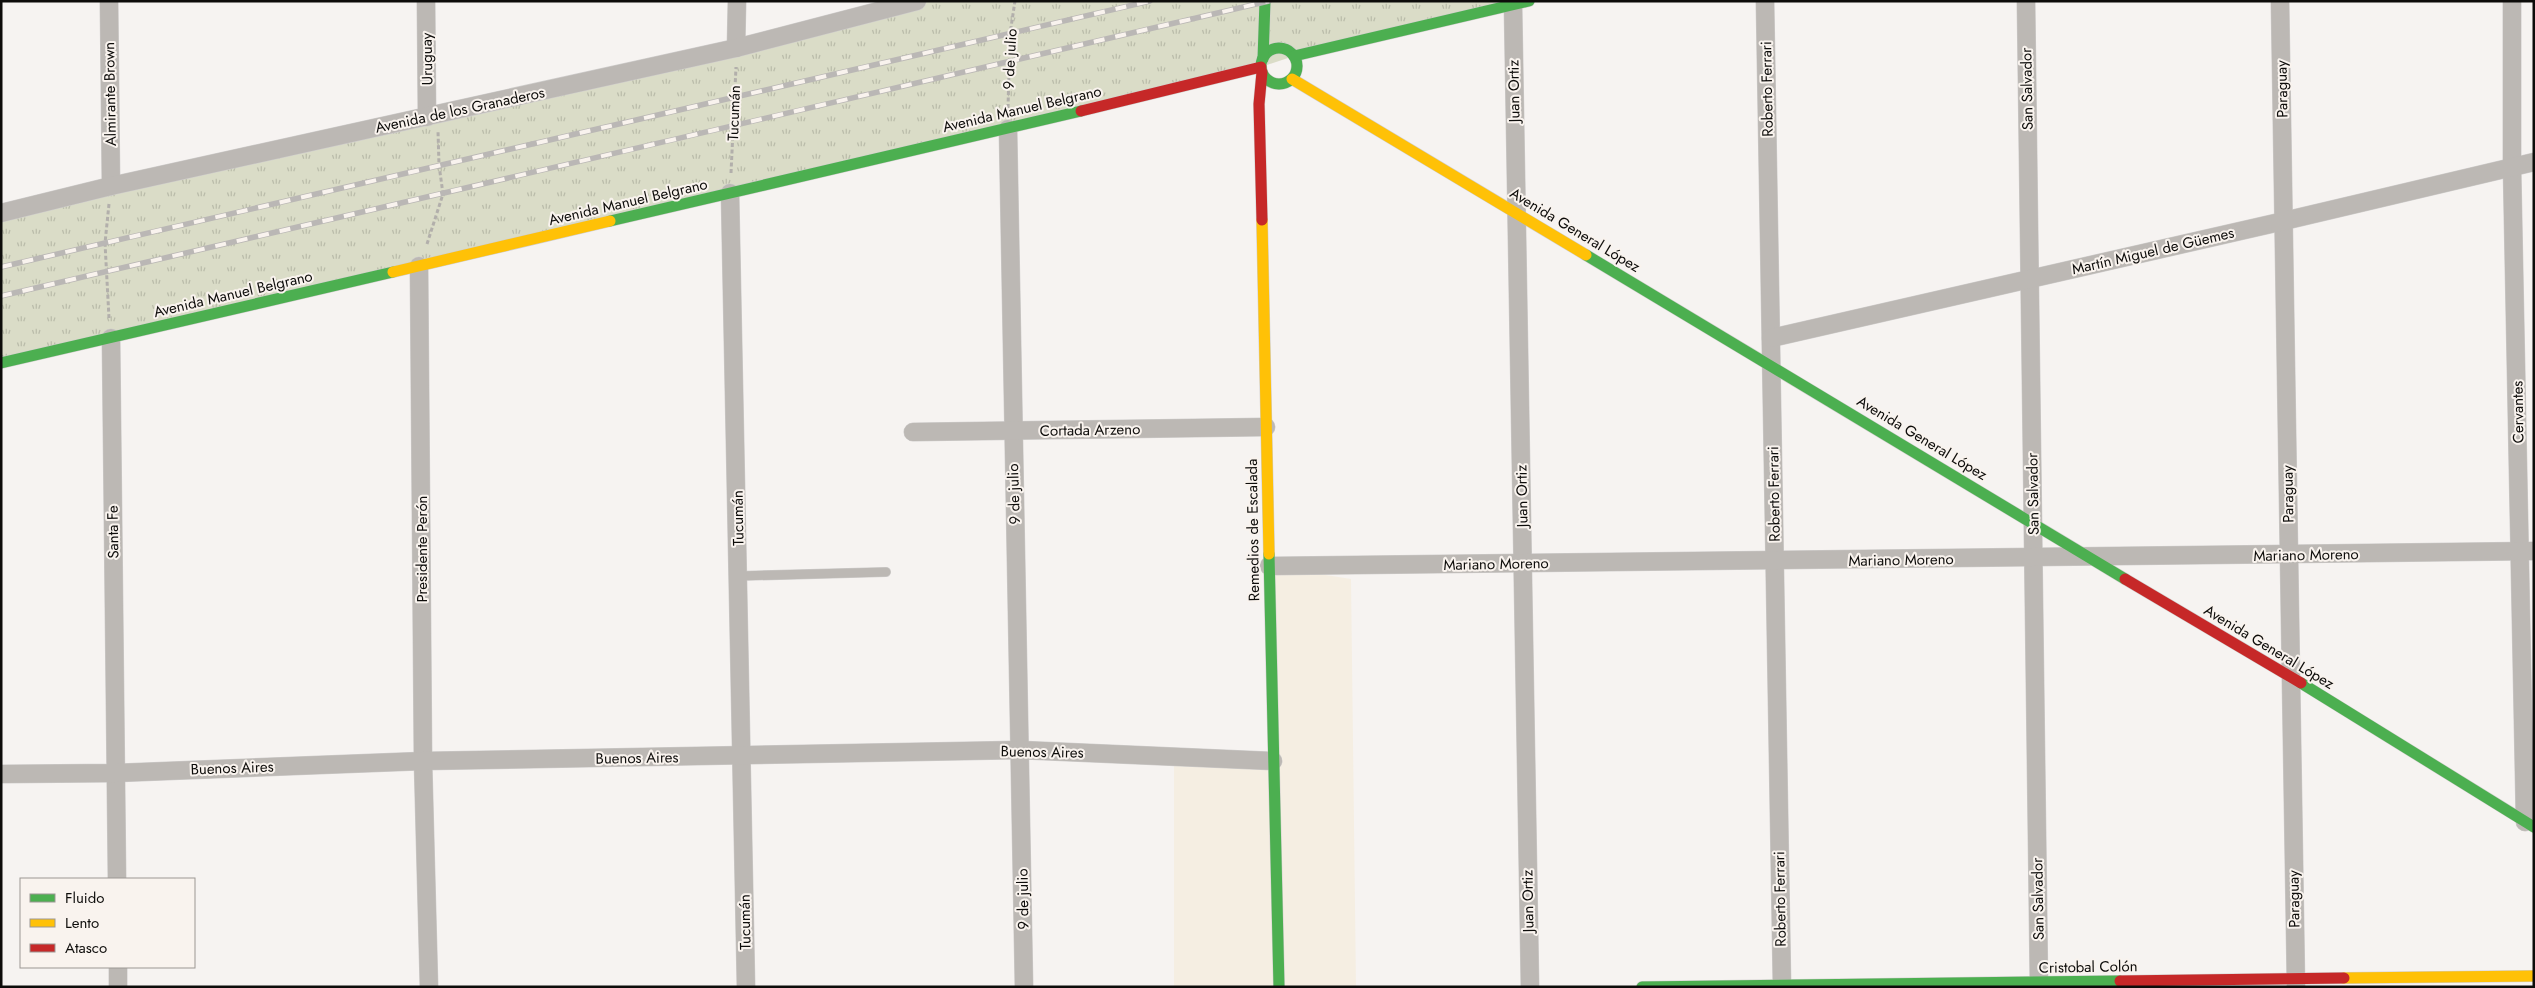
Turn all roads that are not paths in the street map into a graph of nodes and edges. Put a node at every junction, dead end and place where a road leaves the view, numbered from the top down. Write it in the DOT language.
graph roads {
  1 [pos="109,1"];
  2 [pos="426,1"];
  3 [pos="737,1"];
  4 [pos="917,1"];
  5 [pos="1265,1"];
  6 [pos="1765,1"];
  7 [pos="2026,1"];
  8 [pos="2280,1"];
  9 [pos="2512,1"];
  10 [pos="1521,3"];
  11 [pos="736,48"];
  12 [pos="1294,56"];
  13 [pos="1262,66"];
  14 [pos="1292,79"];
  15 [pos="432,117"];
  16 [pos="1008,129"];
  17 [pos="2534,162"];
  18 [pos="2512,167"];
  19 [pos="111,186"];
  20 [pos="730,193"];
  21 [pos="1517,212"];
  22 [pos="1,214"];
  23 [pos="2284,222"];
  24 [pos="419,266"];
  25 [pos="2030,279"];
  26 [pos="111,338"];
  27 [pos="1771,338"];
  28 [pos="1,363"];
  29 [pos="1772,366"];
  30 [pos="1266,427"];
  31 [pos="1012,431"];
  32 [pos="913,432"];
  33 [pos="2034,522"];
  34 [pos="2527,551"];
  35 [pos="2289,555"];
  36 [pos="2087,557"];
  37 [pos="2034,558"];
  38 [pos="1774,561"];
  39 [pos="1523,564"];
  40 [pos="1269,566"];
  41 [pos="886,572"];
  42 [pos="739,576"];
  43 [pos="2291,677"];
  44 [pos="1021,750"];
  45 [pos="742,756"];
  46 [pos="423,761"];
  47 [pos="1273,761"];
  48 [pos="116,773"];
  49 [pos="1,774"];
  50 [pos="2529,825"];
  51 [pos="117,878"];
  52 [pos="118,968"];
  53 [pos="2534,976"];
  54 [pos="2296,983"];
  55 [pos="2039,985"];
  56 [pos="1782,986"];
  57 [pos="118,987"];
  58 [pos="429,987"];
  59 [pos="746,987"];
  60 [pos="1024,987"];
  61 [pos="1279,987"];
  62 [pos="1530,987"];
  63 [pos="1642,987"];
  1 -- 19 [label="street, Almirante Brown"];
  2 -- 15 [label="street, Uruguay"];
  3 -- 11 [label="street"];
  4 -- 11 [label="street, Avenida de los Granaderos"];
  5 -- 13 [label="main road, Remedios de Escalada"];
  6 -- 27 [label="street, Roberto Ferrari"];
  7 -- 25 [label="street, San Salvador"];
  8 -- 23 [label="street, Paraguay"];
  9 -- 18 [label="street, Cervantes"];
  10 -- 12 [label="main road"];
  10 -- 21 [label="street, Juan Ortiz"];
  11 -- 15 [label="street, Avenida de los Granaderos"];
  12 -- 13 [label="main road"];
  12 -- 14 [label="main road"];
  13 -- 14 [label="main road"];
  13 -- 16 [label="main road, Avenida Manuel Belgrano"];
  13 -- 30 [label="main road, Remedios de Escalada"];
  14 -- 21 [label="main road, Avenida General López"];
  15 -- 19 [label="street, Avenida de los Granaderos"];
  16 -- 20 [label="main road, Avenida Manuel Belgrano"];
  16 -- 31 [label="street, 9 de julio"];
  17 -- 18 [label="street, Martín Miguel de Güemes"];
  18 -- 23 [label="street, Martín Miguel de Güemes"];
  18 -- 34 [label="street, Cervantes"];
  19 -- 22 [label="street, Avenida de los Granaderos"];
  20 -- 24 [label="main road, Avenida Manuel Belgrano"];
  20 -- 42 [label="street, Tucumán"];
  21 -- 29 [label="main road, Avenida General López"];
  21 -- 39 [label="street, Juan Ortiz"];
  23 -- 25 [label="street, Martín Miguel de Güemes"];
  23 -- 35 [label="street, Paraguay"];
  24 -- 26 [label="main road, Avenida Manuel Belgrano"];
  24 -- 46 [label="street, Presidente Perón"];
  25 -- 27 [label="street, Martín Miguel de Güemes"];
  25 -- 33 [label="street, San Salvador"];
  26 -- 28 [label="main road, Avenida Manuel Belgrano"];
  26 -- 48 [label="street, Santa Fe"];
  27 -- 29 [label="street, Roberto Ferrari"];
  29 -- 33 [label="main road, Avenida General López"];
  29 -- 38 [label="street, Roberto Ferrari"];
  30 -- 31 [label="street, Cortada Arzeno"];
  30 -- 40 [label="main road, Remedios de Escalada"];
  31 -- 32 [label="street, Cortada Arzeno"];
  31 -- 44 [label="street, 9 de julio"];
  33 -- 36 [label="main road, Avenida General López"];
  33 -- 37 [label="street, San Salvador"];
  34 -- 35 [label="street, Mariano Moreno"];
  34 -- 50 [label="street, Cervantes"];
  35 -- 36 [label="street, Mariano Moreno"];
  35 -- 43 [label="street, Paraguay"];
  36 -- 37 [label="street, Mariano Moreno"];
  36 -- 43 [label="main road, Avenida General López"];
  37 -- 38 [label="street, Mariano Moreno"];
  37 -- 55 [label="street, San Salvador"];
  38 -- 39 [label="street, Mariano Moreno"];
  38 -- 56 [label="street, Roberto Ferrari"];
  39 -- 40 [label="street, Mariano Moreno"];
  39 -- 62 [label="street, Juan Ortiz"];
  40 -- 47 [label="main road, Remedios de Escalada"];
  41 -- 42 [label="lane"];
  42 -- 45 [label="street, Tucumán"];
  43 -- 50 [label="main road, Avenida General López"];
  43 -- 54 [label="street, Paraguay"];
  44 -- 45 [label="street, Buenos Aires"];
  44 -- 47 [label="street, Buenos Aires"];
  44 -- 60 [label="street, 9 de julio"];
  45 -- 46 [label="street, Buenos Aires"];
  45 -- 59 [label="street, Tucumán"];
  46 -- 48 [label="street, Buenos Aires"];
  46 -- 58 [label="street, Presidente Perón"];
  47 -- 61 [label="main road, Remedios de Escalada"];
  48 -- 49 [label="street, Buenos Aires"];
  48 -- 51 [label="street, Santa Fe"];
  52 -- 57 [label="street"];
  53 -- 54 [label="main road, Cristobal Colón"];
  54 -- 55 [label="main road, Cristobal Colón"];
  55 -- 56 [label="main road, Cristobal Colón"];
  56 -- 63 [label="main road, Cristobal Colón"];
}
